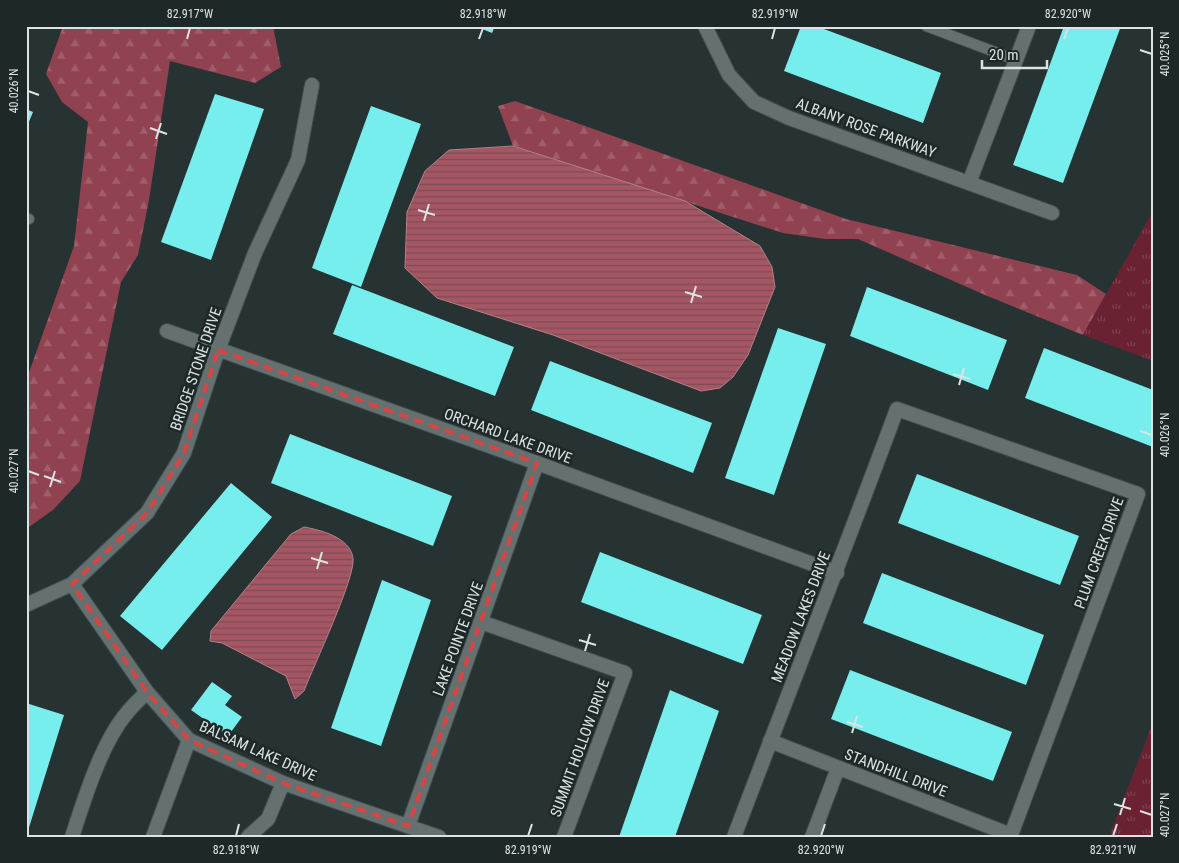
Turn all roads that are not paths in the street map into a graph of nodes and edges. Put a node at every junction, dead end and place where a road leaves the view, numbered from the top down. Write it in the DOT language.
graph roads {
  1 [pos="706,26"];
  2 [pos="926,26"];
  3 [pos="1029,26"];
  4 [pos="1016,60"];
  5 [pos="312,85"];
  6 [pos="969,183"];
  7 [pos="1052,213"];
  8 [pos="167,331"];
  9 [pos="218,350"];
  10 [pos="897,409"];
  11 [pos="537,463"];
  12 [pos="837,574"];
  13 [pos="72,584"];
  14 [pos="26,605"];
  15 [pos="481,622"];
  16 [pos="147,692"];
  17 [pos="189,740"];
  18 [pos="770,741"];
  19 [pos="838,768"];
  20 [pos="283,783"];
  21 [pos="408,826"];
  22 [pos="1011,835"];
  23 [pos="72,837"];
  24 [pos="153,837"];
  25 [pos="248,837"];
  26 [pos="440,837"];
  27 [pos="564,837"];
  28 [pos="734,837"];
  29 [pos="812,837"];
  1 -- 6 [label="street, ALBANY ROSE PARKWAY"];
  2 -- 4 [label="lane"];
  3 -- 4 [label="street"];
  4 -- 6 [label="street"];
  5 -- 9 [label="street, BRIDGE STONE DRIVE"];
  6 -- 7 [label="street, ALBANY ROSE PARKWAY"];
  8 -- 9 [label="street, ORCHARD LAKE DRIVE"];
  9 -- 11 [label="street, ORCHARD LAKE DRIVE"];
  9 -- 13 [label="street, BRIDGE STONE DRIVE"];
  10 -- 12 [label="street, MEADOW LAKES DRIVE"];
  10 -- 22 [label="street, PLUM CREEK DRIVE"];
  11 -- 12 [label="street, ORCHARD LAKE DRIVE"];
  11 -- 15 [label="street, LAKE POINTE DRIVE"];
  12 -- 18 [label="street, MEADOW LAKES DRIVE"];
  13 -- 14 [label="street, BRIDGE STONE DRIVE"];
  13 -- 16 [label="street, BALSAM LAKE DRIVE"];
  15 -- 21 [label="street, LAKE POINTE DRIVE"];
  15 -- 27 [label="street, SUMMIT HOLLOW DRIVE"];
  16 -- 17 [label="street, BALSAM LAKE DRIVE"];
  16 -- 23 [label="street"];
  17 -- 20 [label="street, BALSAM LAKE DRIVE"];
  17 -- 24 [label="street"];
  18 -- 19 [label="street, STANDHILL DRIVE"];
  18 -- 28 [label="street, MEADOW LAKES DRIVE"];
  19 -- 22 [label="street, STANDHILL DRIVE"];
  19 -- 29 [label="street"];
  20 -- 21 [label="street, BALSAM LAKE DRIVE"];
  20 -- 25 [label="street"];
  21 -- 26 [label="street, BALSAM LAKE DRIVE"];
}
